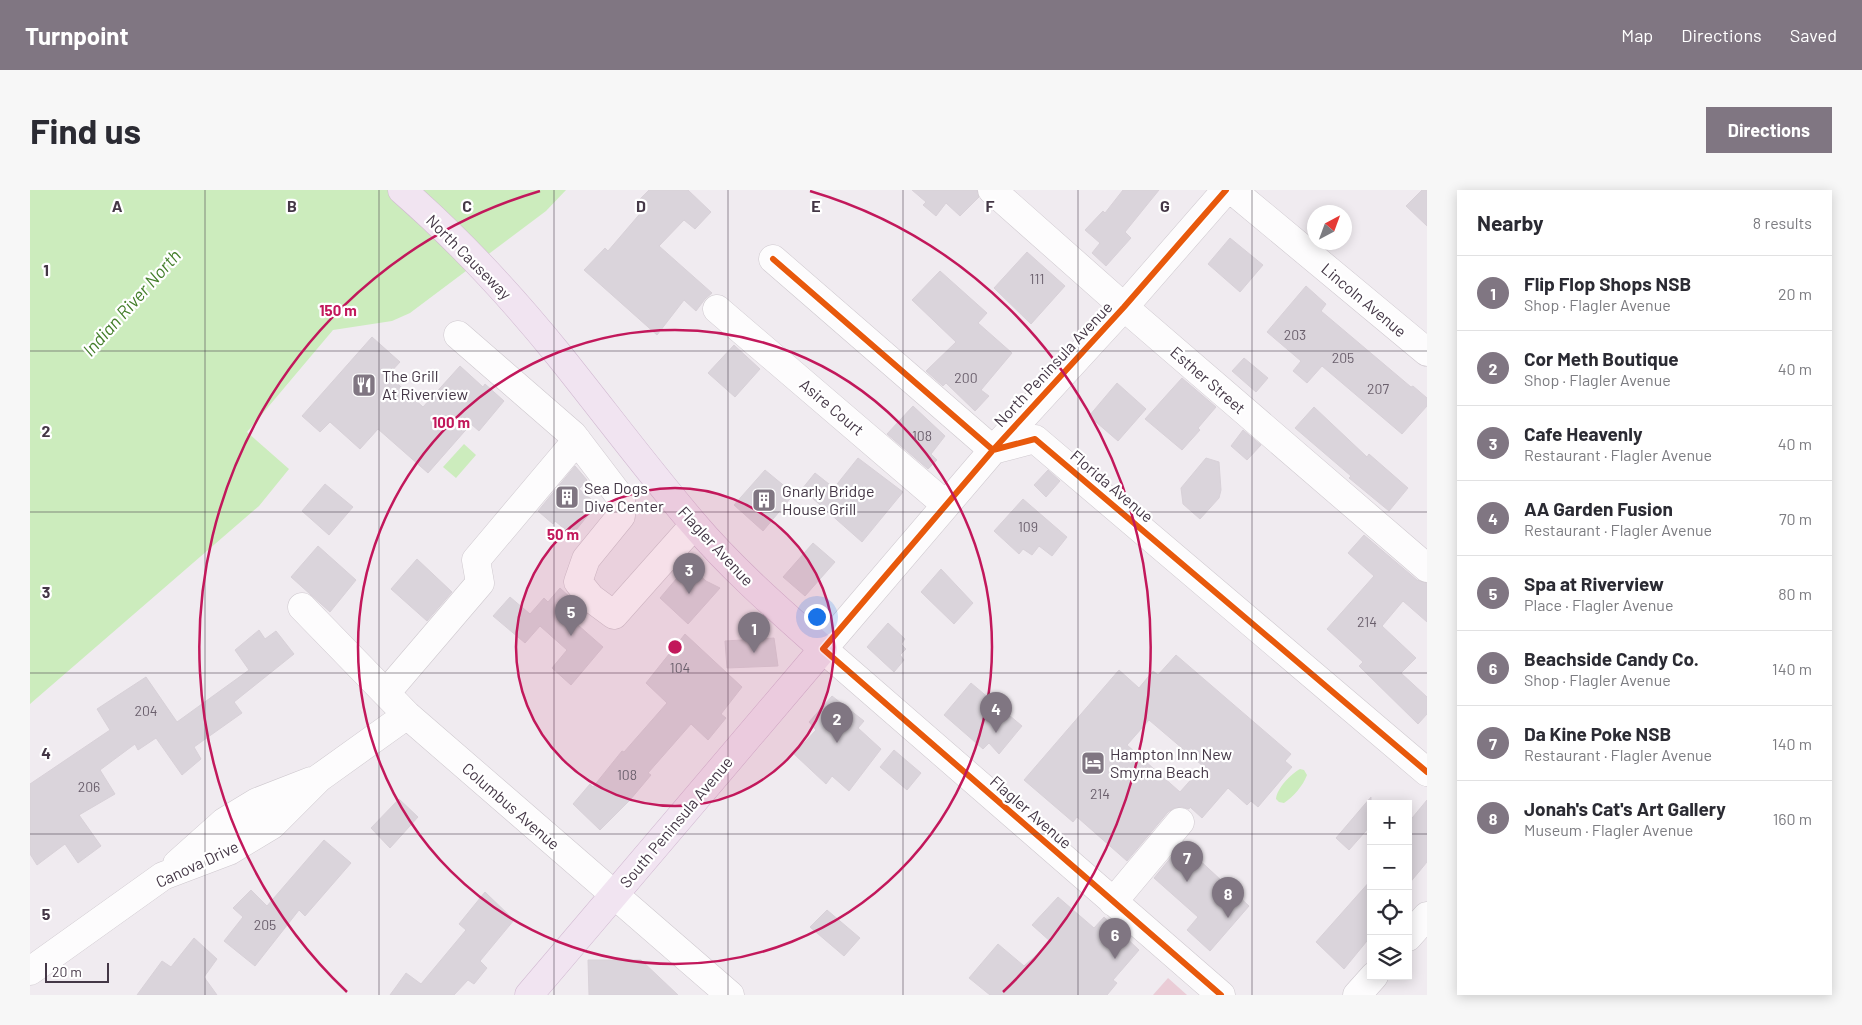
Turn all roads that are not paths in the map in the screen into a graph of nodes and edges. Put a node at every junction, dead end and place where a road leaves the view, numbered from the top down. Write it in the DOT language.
graph roads {
  1 [pos="402,190"];
  2 [pos="992,190"];
  3 [pos="1226,190"];
  4 [pos="1232,190"];
  5 [pos="773,259"];
  6 [pos="515,303"];
  7 [pos="1124,308"];
  8 [pos="717,310"];
  9 [pos="458,335"];
  10 [pos="1427,352"];
  11 [pos="577,440"];
  12 [pos="993,450"];
  13 [pos="946,505"];
  14 [pos="694,525"];
  15 [pos="1427,568"];
  16 [pos="302,607"];
  17 [pos="823,649"];
  18 [pos="386,693"];
  19 [pos="407,715"];
  20 [pos="1427,772"];
  21 [pos="1180,822"];
  22 [pos="613,895"];
  23 [pos="1113,902"];
  24 [pos="1427,916"];
  25 [pos="1410,935"];
  26 [pos="30,971"];
  27 [pos="1370,980"];
  28 [pos="529,995"];
  29 [pos="730,995"];
  30 [pos="1220,995"];
  31 [pos="1357,995"];
  1 -- 6 [label="main road, North Causeway"];
  2 -- 7 [label="street, Esther Street"];
  3 -- 7 [label="street, North Peninsula Avenue"];
  4 -- 10 [label="street, Lincoln Avenue"];
  5 -- 12 [label="street"];
  6 -- 14 [label="main road, Flagler Avenue"];
  7 -- 12 [label="street, North Peninsula Avenue"];
  7 -- 15 [label="street, Esther Street"];
  8 -- 13 [label="street, Asire Court"];
  9 -- 11 [label="street"];
  11 -- 14 [label="street"];
  11 -- 18 [label="street"];
  12 -- 13 [label="street, North Peninsula Avenue"];
  12 -- 20 [label="street, Florida Avenue"];
  13 -- 17 [label="street, North Peninsula Avenue"];
  14 -- 17 [label="main road, Flagler Avenue"];
  16 -- 18 [label="street, Columbus Avenue"];
  17 -- 22 [label="main road, South Peninsula Avenue"];
  17 -- 23 [label="street, Flagler Avenue"];
  18 -- 19 [label="street, Columbus Avenue"];
  19 -- 22 [label="street, Columbus Avenue"];
  19 -- 26 [label="street, Canova Drive"];
  21 -- 23 [label="street"];
  22 -- 28 [label="main road, South Peninsula Avenue"];
  22 -- 29 [label="street, Columbus Avenue"];
  23 -- 30 [label="street, Flagler Avenue"];
  24 -- 25 [label="street"];
  27 -- 31 [label="street"];
}
